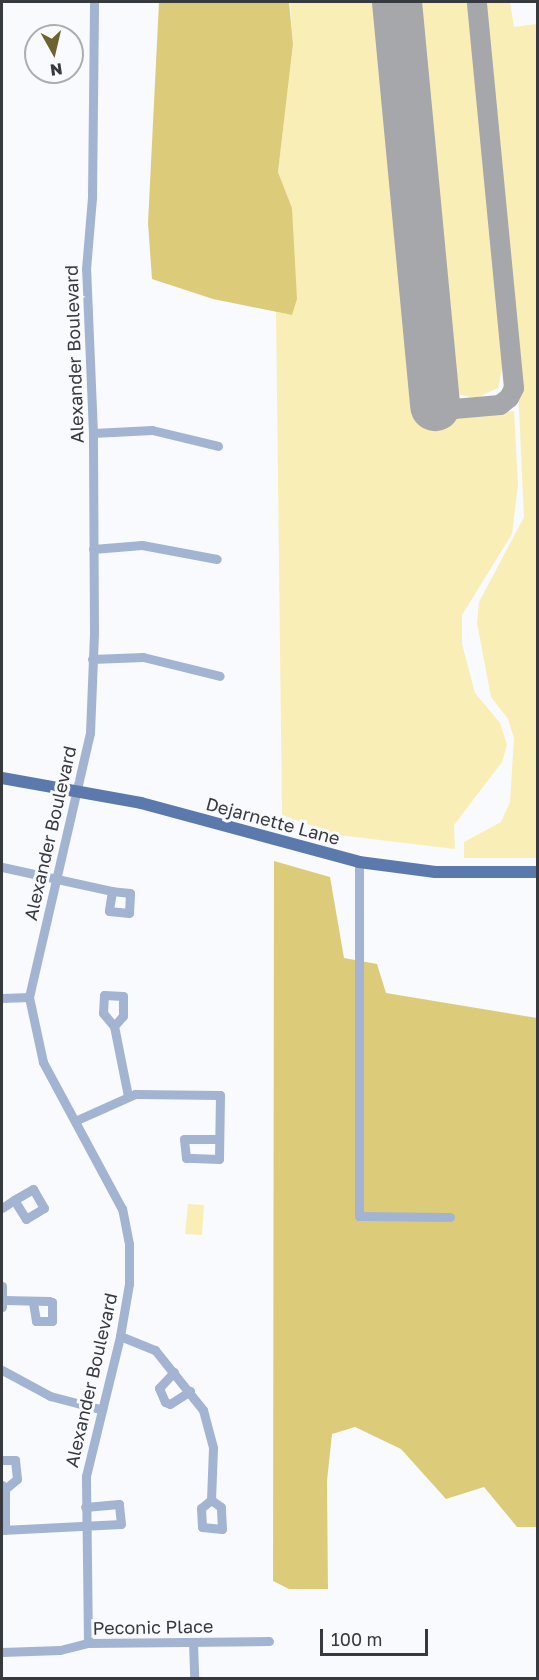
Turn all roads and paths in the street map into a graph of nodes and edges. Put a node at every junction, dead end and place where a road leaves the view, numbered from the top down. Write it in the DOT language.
graph roads {
  1 [pos="94,2"];
  2 [pos="93,433"];
  3 [pos="218,446"];
  4 [pos="93,549"];
  5 [pos="218,559"];
  6 [pos="92,659"];
  7 [pos="220,676"];
  8 [pos="2,778"];
  9 [pos="79,789"];
  10 [pos="359,862"];
  11 [pos="2,867"];
  12 [pos="537,872"];
  13 [pos="57,880"];
  14 [pos="112,891"];
  15 [pos="29,997"];
  16 [pos="2,998"];
  17 [pos="114,1026"];
  18 [pos="129,1096"];
  19 [pos="77,1120"];
  20 [pos="219,1138"];
  21 [pos="14,1200"];
  22 [pos="2,1208"];
  23 [pos="450,1217"];
  24 [pos="2,1286"];
  25 [pos="33,1301"];
  26 [pos="3,1304"];
  27 [pos="120,1336"];
  28 [pos="2,1370"];
  29 [pos="174,1372"];
  30 [pos="190,1391"];
  31 [pos="100,1409"];
  32 [pos="2,1460"];
  33 [pos="3,1487"];
  34 [pos="211,1500"];
  35 [pos="85,1507"];
  36 [pos="86,1526"];
  37 [pos="3,1530"];
  38 [pos="269,1641"];
  39 [pos="193,1642"];
  40 [pos="88,1643"];
  41 [pos="2,1652"];
  42 [pos="195,1678"];
  1 -- 2 [label="street, Alexander Boulevard"];
  2 -- 3 [label="street"];
  2 -- 4 [label="street, Alexander Boulevard"];
  4 -- 5 [label="street"];
  4 -- 6 [label="street, Alexander Boulevard"];
  6 -- 7 [label="street"];
  6 -- 9 [label="street, Alexander Boulevard"];
  8 -- 9 [label="main road, Dejarnette Lane"];
  9 -- 10 [label="main road, Dejarnette Lane"];
  9 -- 13 [label="street, Alexander Boulevard"];
  10 -- 12 [label="main road, Dejarnette Lane"];
  10 -- 23 [label="street"];
  11 -- 13 [label="street"];
  13 -- 14 [label="street"];
  13 -- 15 [label="street, Alexander Boulevard"];
  15 -- 16 [label="street"];
  15 -- 19 [label="street, Alexander Boulevard"];
  17 -- 18 [label="street"];
  18 -- 19 [label="street"];
  18 -- 20 [label="street"];
  19 -- 27 [label="street, Alexander Boulevard"];
  21 -- 22 [label="street"];
  24 -- 26 [label="street"];
  25 -- 26 [label="street"];
  27 -- 29 [label="street"];
  27 -- 31 [label="street, Alexander Boulevard"];
  28 -- 31 [label="street"];
  29 -- 30 [label="street"];
  29 -- 30 [label="street"];
  30 -- 34 [label="street"];
  31 -- 35 [label="street, Alexander Boulevard"];
  32 -- 33 [label="street"];
  33 -- 37 [label="street"];
  35 -- 36 [label="street, Alexander Boulevard"];
  35 -- 36 [label="street"];
  36 -- 37 [label="street"];
  36 -- 40 [label="street, Alexander Boulevard"];
  38 -- 39 [label="street, Peconic Place"];
  39 -- 40 [label="street, Peconic Place"];
  39 -- 42 [label="street"];
  40 -- 41 [label="street, Peconic Place"];
}
